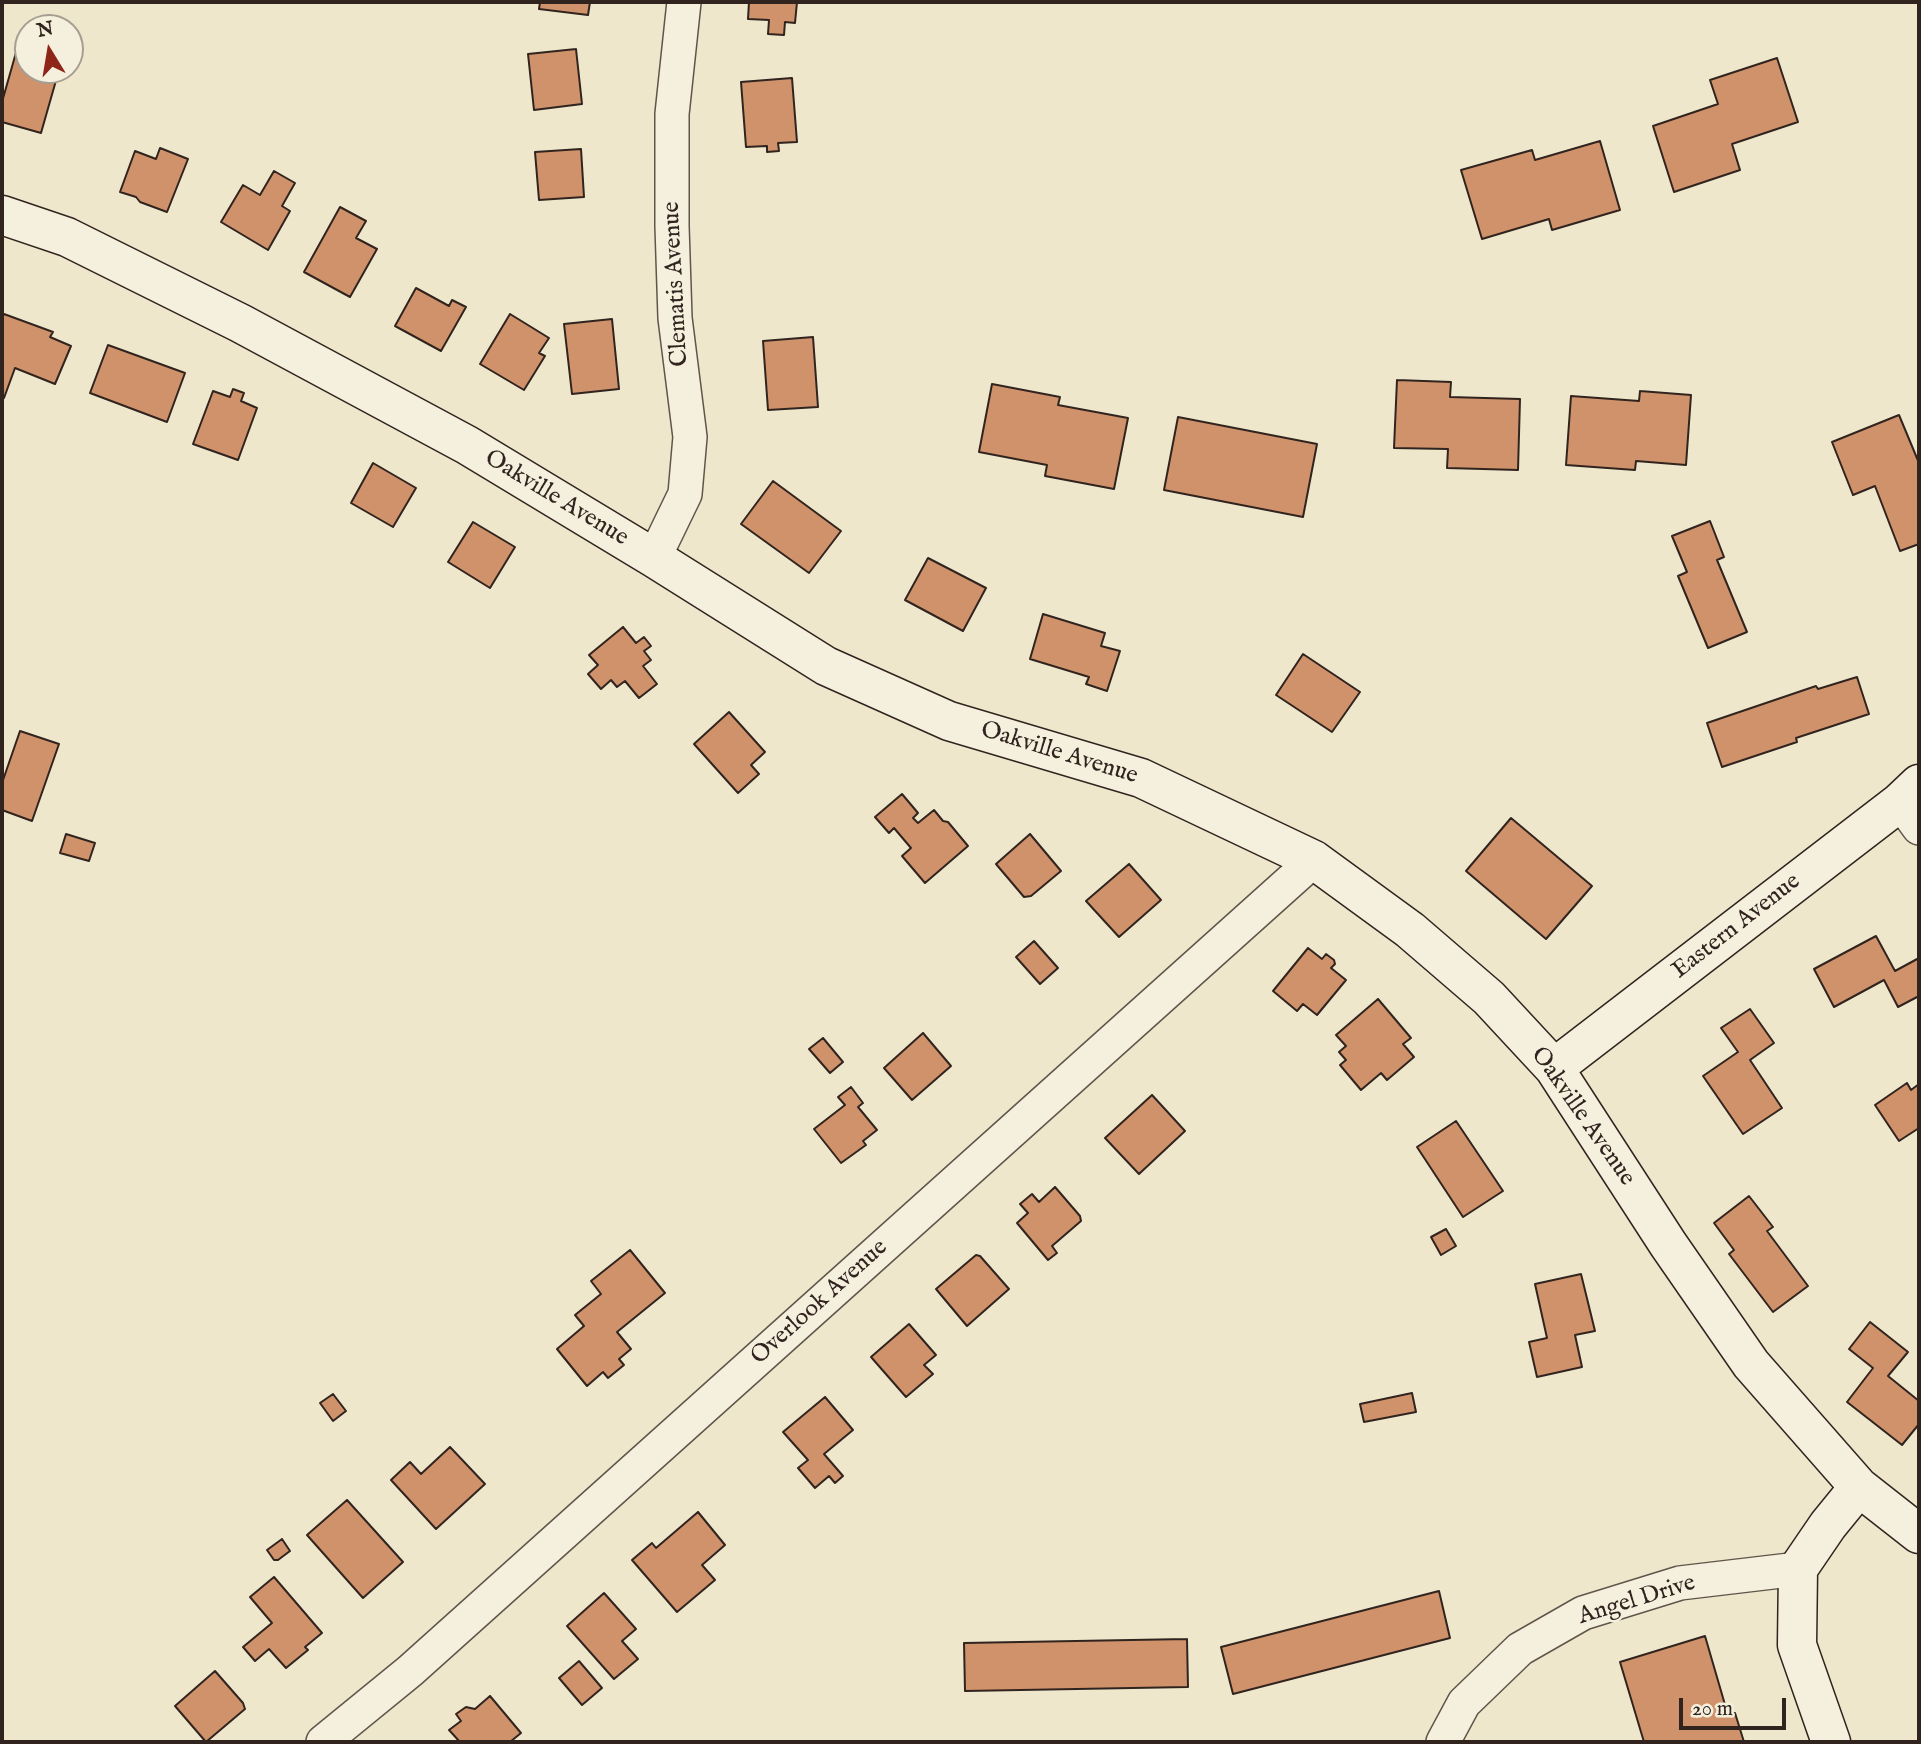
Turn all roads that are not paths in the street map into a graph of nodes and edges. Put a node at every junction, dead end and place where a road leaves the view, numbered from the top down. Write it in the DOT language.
graph roads {
  1 [pos="684,2"];
  2 [pos="2,215"];
  3 [pos="654,558"];
  4 [pos="1913,805"];
  5 [pos="1314,860"];
  6 [pos="1554,1068"];
  7 [pos="1859,1487"];
  8 [pos="1919,1534"];
  9 [pos="1798,1569"];
  10 [pos="324,1742"];
  11 [pos="1443,1742"];
  12 [pos="1830,1742"];
  1 -- 3 [label="street, Clematis Avenue"];
  2 -- 3 [label="street, Oakville Avenue"];
  3 -- 5 [label="street, Oakville Avenue"];
  4 -- 6 [label="street, Eastern Avenue"];
  5 -- 6 [label="street, Oakville Avenue"];
  5 -- 10 [label="street, Overlook Avenue"];
  6 -- 7 [label="street, Oakville Avenue"];
  7 -- 8 [label="street, Oakville Avenue"];
  7 -- 9 [label="street"];
  9 -- 11 [label="street, Angel Drive"];
  9 -- 12 [label="street"];
}
